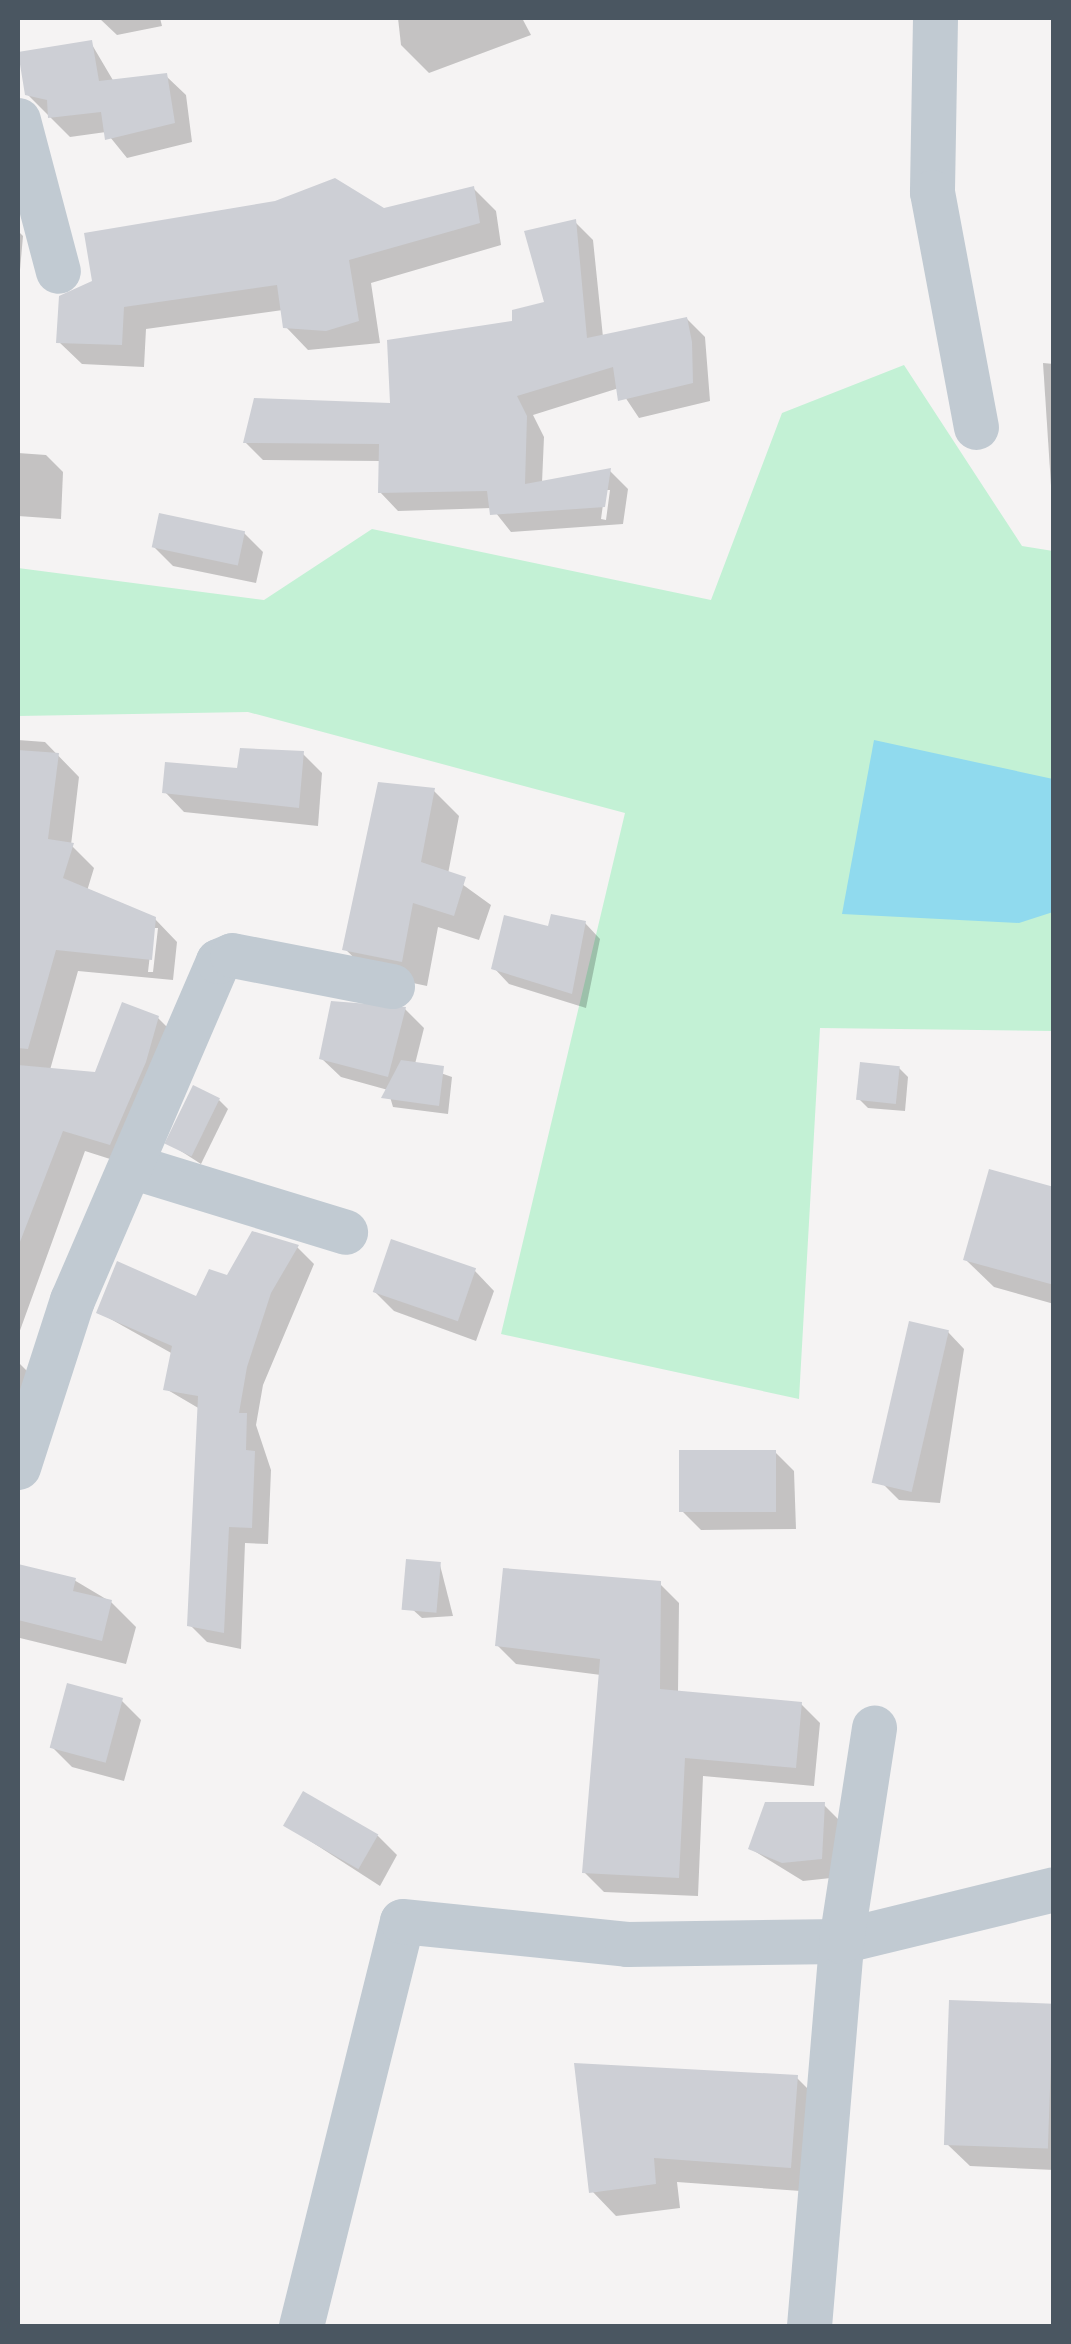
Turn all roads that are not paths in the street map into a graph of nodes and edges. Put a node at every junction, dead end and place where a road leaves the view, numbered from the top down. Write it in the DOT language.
graph roads {
  1 [pos="935,18"];
  2 [pos="18,120"];
  3 [pos="58,271"];
  4 [pos="976,428"];
  5 [pos="392,986"];
  6 [pos="131,1166"];
  7 [pos="345,1232"];
  8 [pos="18,1466"];
  9 [pos="874,1728"];
  10 [pos="1054,1889"];
  11 [pos="841,1941"];
  12 [pos="302,2326"];
  13 [pos="809,2326"];
  1 -- 4 [label="street"];
  2 -- 3 [label="street"];
  5 -- 6 [label="street"];
  6 -- 7 [label="street"];
  6 -- 8 [label="street"];
  9 -- 11 [label="street"];
  10 -- 11 [label="street"];
  11 -- 12 [label="street"];
  11 -- 13 [label="street"];
}
